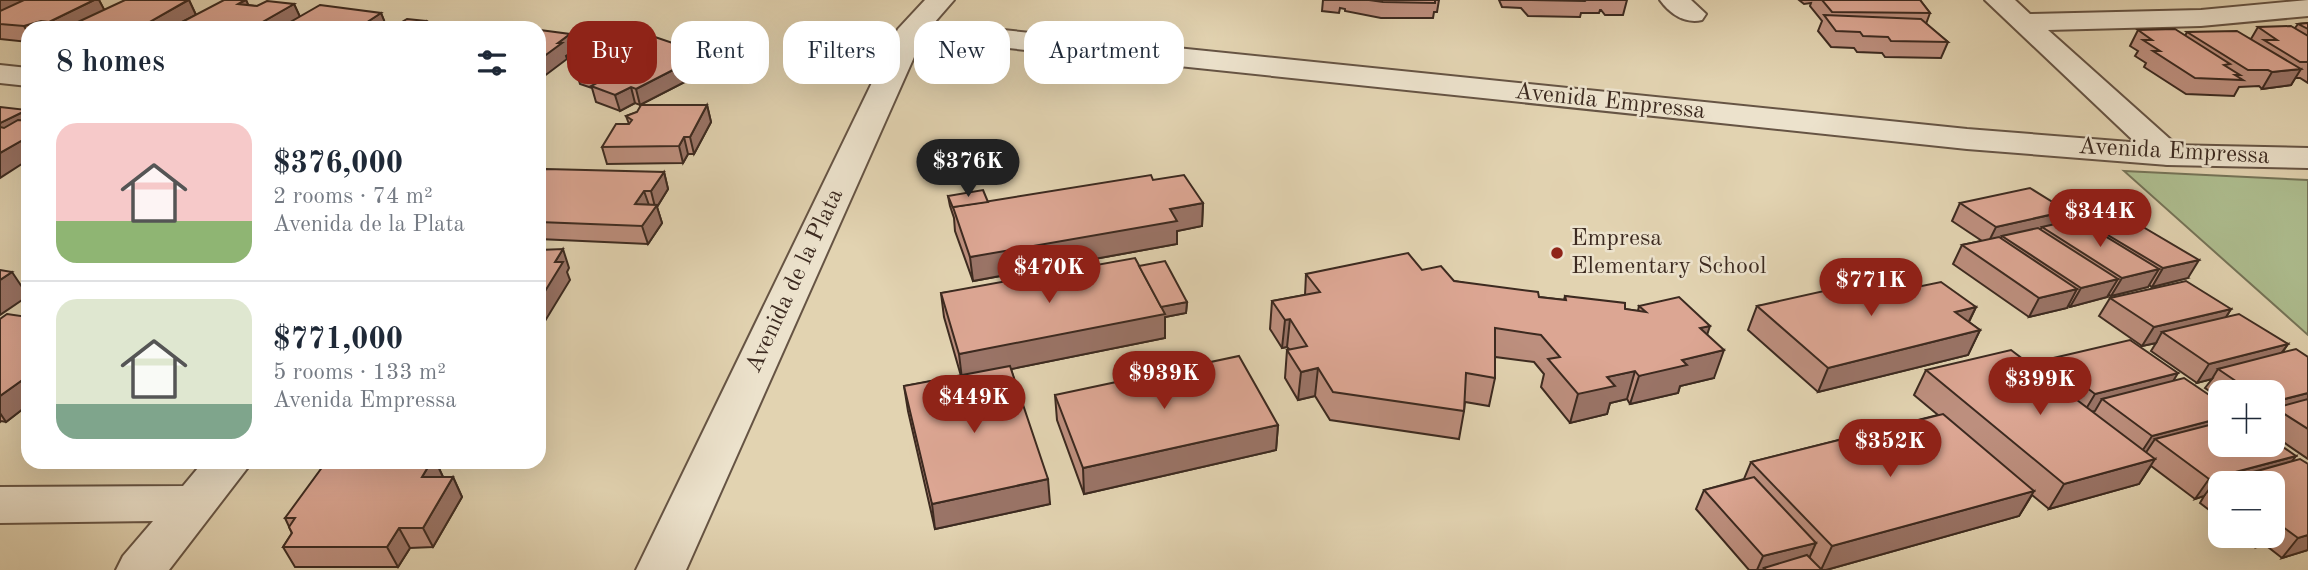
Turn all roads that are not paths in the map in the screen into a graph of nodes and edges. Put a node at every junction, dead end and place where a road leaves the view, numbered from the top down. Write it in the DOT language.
graph roads {
  1 [pos="940,0"];
  2 [pos="1999,0"];
  3 [pos="2308,8"];
  4 [pos="2026,22"];
  5 [pos="912,29"];
  6 [pos="0,74"];
  7 [pos="21,76"];
  8 [pos="2168,155"];
  9 [pos="2308,158"];
  10 [pos="223,469"];
  11 [pos="196,503"];
  12 [pos="0,505"];
  13 [pos="141,570"];
  14 [pos="661,570"];
  1 -- 5 [label="street, Avenida de la Plata"];
  2 -- 4 [label="street"];
  3 -- 4 [label="street"];
  4 -- 8 [label="street"];
  5 -- 8 [label="street, Avenida Empressa"];
  5 -- 14 [label="street, Avenida de la Plata"];
  6 -- 7 [label="street"];
  8 -- 9 [label="street, Avenida Empressa"];
  10 -- 11 [label="street"];
  11 -- 12 [label="street"];
  11 -- 13 [label="street"];
}
